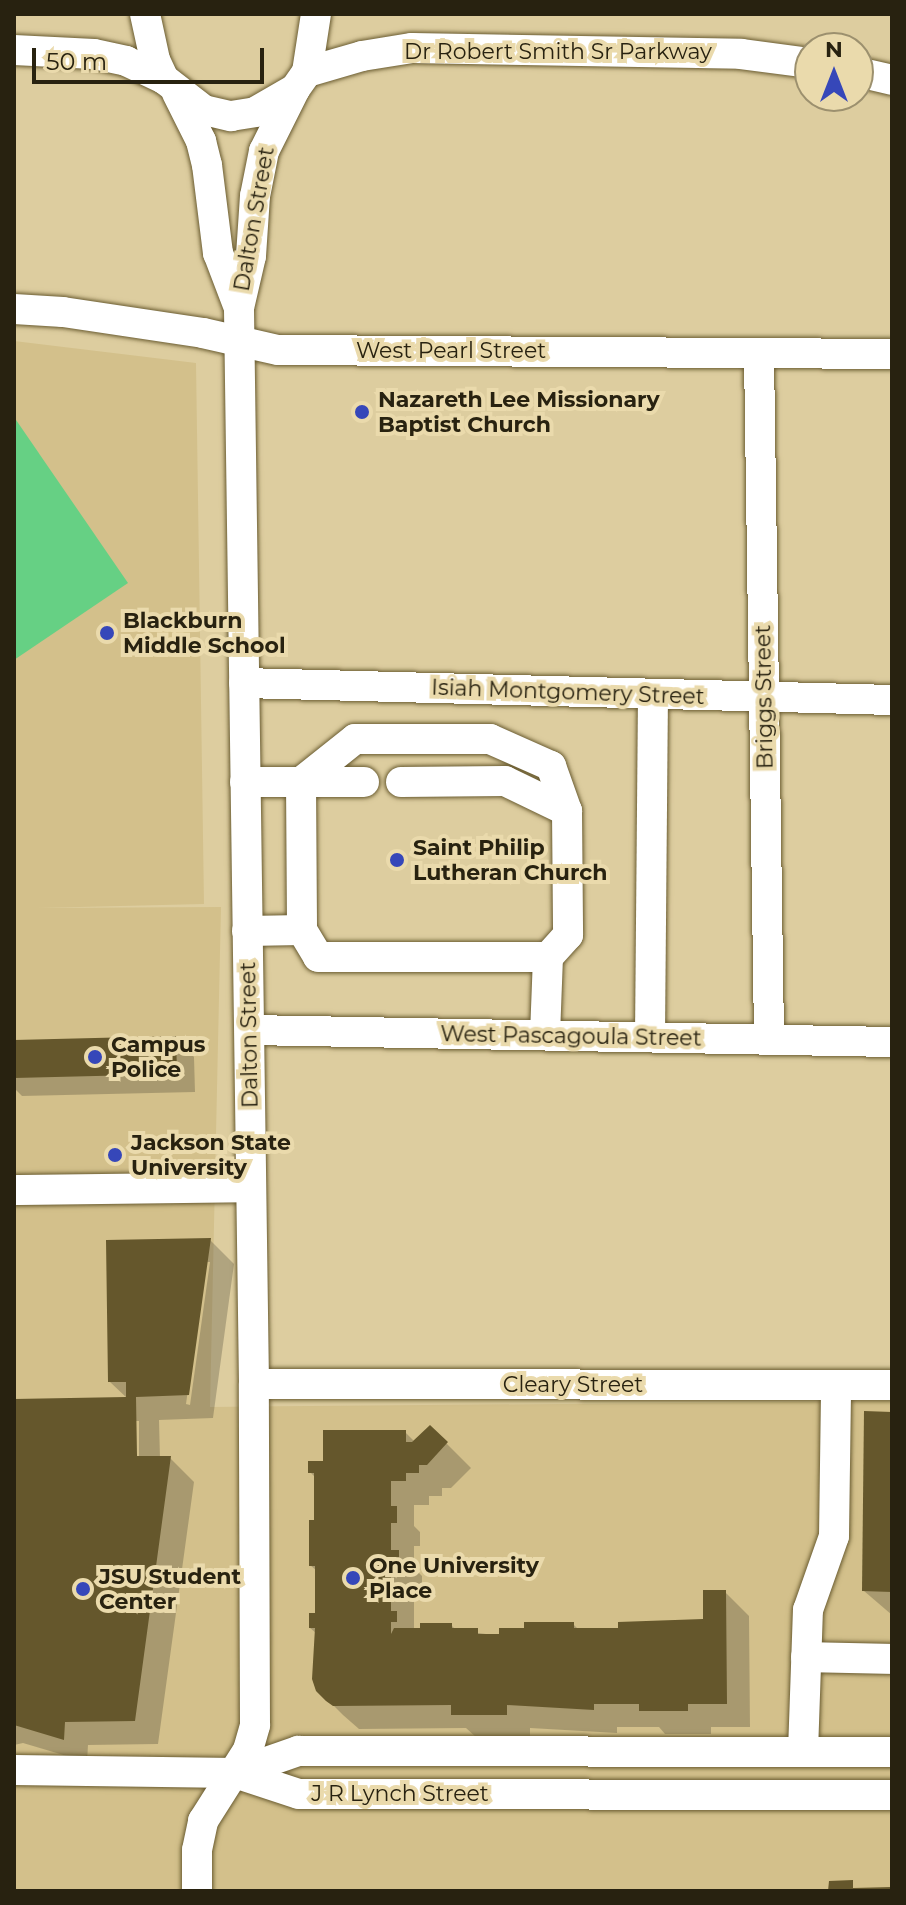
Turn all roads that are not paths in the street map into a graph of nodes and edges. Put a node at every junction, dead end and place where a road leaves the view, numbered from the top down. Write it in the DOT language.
graph roads {
  1 [pos="145,14"];
  2 [pos="316,14"];
  3 [pos="14,50"];
  4 [pos="794,61"];
  5 [pos="301,80"];
  6 [pos="170,86"];
  7 [pos="239,308"];
  8 [pos="14,309"];
  9 [pos="239,342"];
  10 [pos="759,354"];
  11 [pos="892,354"];
  12 [pos="244,683"];
  13 [pos="653,694"];
  14 [pos="764,698"];
  15 [pos="892,700"];
  16 [pos="245,782"];
  17 [pos="301,782"];
  18 [pos="364,782"];
  19 [pos="401,782"];
  20 [pos="567,811"];
  21 [pos="302,930"];
  22 [pos="247,931"];
  23 [pos="548,957"];
  24 [pos="250,1030"];
  25 [pos="545,1035"];
  26 [pos="650,1037"];
  27 [pos="769,1039"];
  28 [pos="892,1042"];
  29 [pos="251,1187"];
  30 [pos="14,1190"];
  31 [pos="254,1384"];
  32 [pos="836,1385"];
  33 [pos="892,1385"];
  34 [pos="806,1657"];
  35 [pos="892,1659"];
  36 [pos="803,1752"];
  37 [pos="892,1752"];
  38 [pos="14,1770"];
  39 [pos="235,1773"];
  40 [pos="892,1795"];
  41 [pos="197,1891"];
  1 -- 6 [label="street, Dalton Street"];
  2 -- 5 [label="street, Dalton Street"];
  3 -- 6 [label="street"];
  4 -- 5 [label="street, Dr Robert Smith Sr Parkway"];
  5 -- 6 [label="street, Dr Robert Smith Sr Parkway"];
  5 -- 7 [label="street, Dalton Street"];
  6 -- 7 [label="street, Dalton Street"];
  7 -- 9 [label="street, Dalton Street"];
  8 -- 9 [label="street, West Pearl Street"];
  9 -- 10 [label="street, West Pearl Street"];
  9 -- 12 [label="street, Dalton Street"];
  10 -- 11 [label="street, West Pearl Street"];
  10 -- 14 [label="street, Briggs Street"];
  12 -- 13 [label="street, Isiah Montgomery Street"];
  12 -- 16 [label="street, Dalton Street"];
  13 -- 14 [label="street, Isiah Montgomery Street"];
  13 -- 26 [label="street"];
  14 -- 15 [label="street, Isiah Montgomery Street"];
  14 -- 27 [label="street, Briggs Street"];
  16 -- 17 [label="street"];
  16 -- 22 [label="street, Dalton Street"];
  17 -- 18 [label="street"];
  17 -- 20 [label="street"];
  17 -- 21 [label="street"];
  19 -- 20 [label="street"];
  20 -- 23 [label="street"];
  21 -- 22 [label="street"];
  21 -- 23 [label="street"];
  22 -- 24 [label="street, Dalton Street"];
  23 -- 25 [label="street"];
  24 -- 25 [label="street, West Pascagoula Street"];
  24 -- 29 [label="street, Dalton Street"];
  25 -- 26 [label="street, West Pascagoula Street"];
  26 -- 27 [label="street, West Pascagoula Street"];
  27 -- 28 [label="street, West Pascagoula Street"];
  29 -- 30 [label="street"];
  29 -- 31 [label="street, Dalton Street"];
  31 -- 32 [label="street, Cleary Street"];
  31 -- 39 [label="street, Dalton Street"];
  32 -- 33 [label="street, Cleary Street"];
  32 -- 34 [label="street"];
  34 -- 35 [label="street"];
  34 -- 36 [label="street"];
  36 -- 37 [label="street, J R Lynch Street"];
  36 -- 39 [label="street, J R Lynch Street"];
  38 -- 39 [label="street"];
  39 -- 40 [label="street, J R Lynch Street"];
  39 -- 41 [label="street, Dalton Street"];
}
